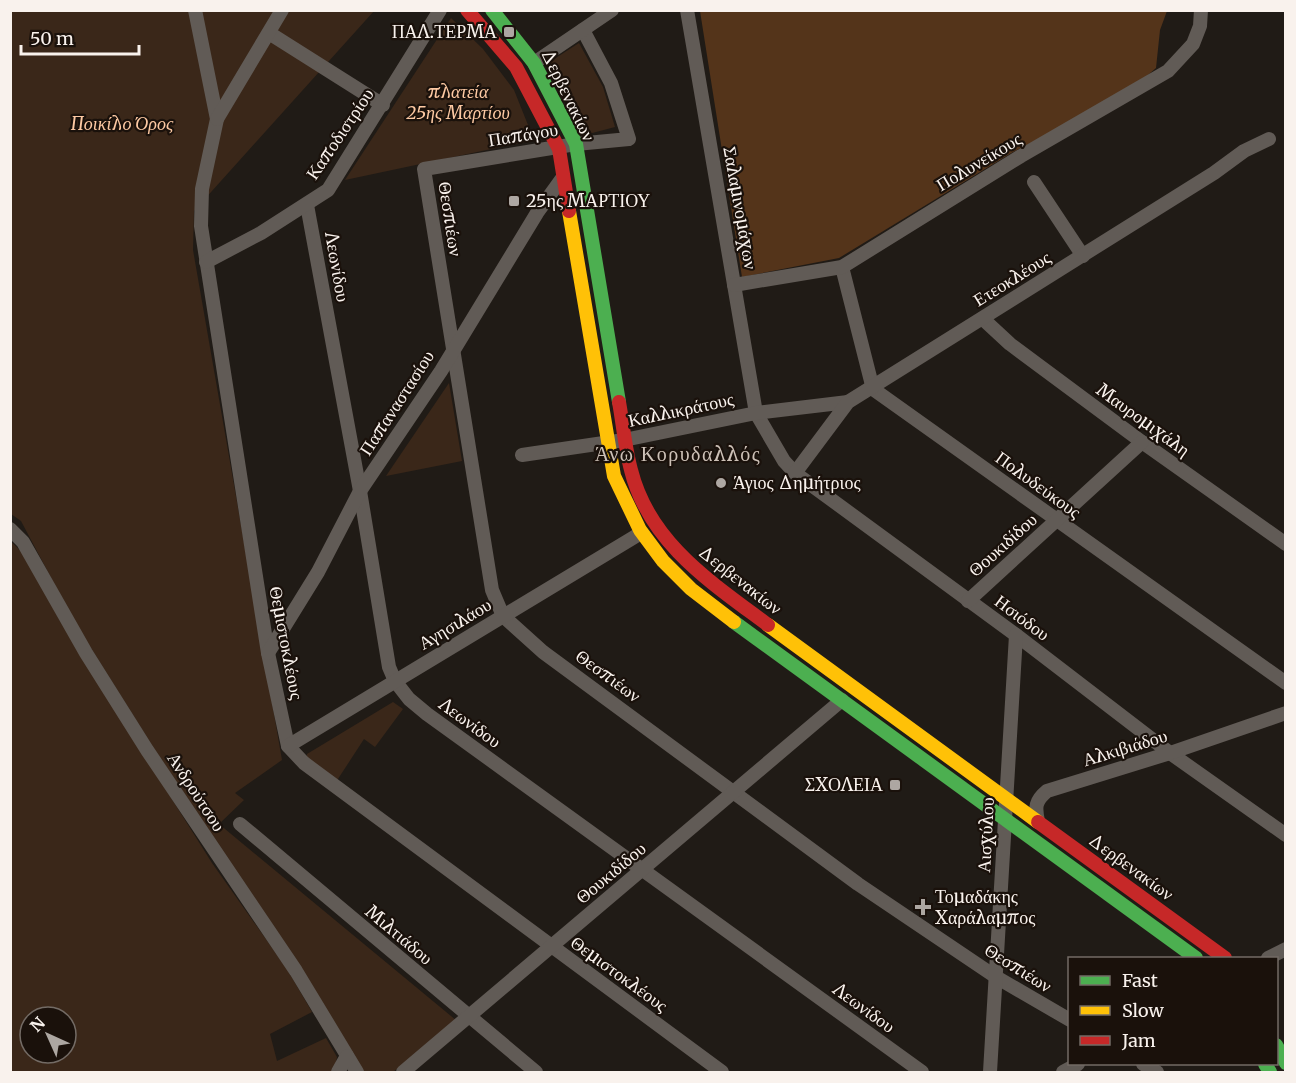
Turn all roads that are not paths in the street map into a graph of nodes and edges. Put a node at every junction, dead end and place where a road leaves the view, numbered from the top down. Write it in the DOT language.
graph roads {
  1 [pos="195,10"];
  2 [pos="282,10"];
  3 [pos="440,10"];
  4 [pos="467,10"];
  5 [pos="492,10"];
  6 [pos="612,10"];
  7 [pos="687,10"];
  8 [pos="1201,10"];
  9 [pos="583,30"];
  10 [pos="269,33"];
  11 [pos="534,63"];
  12 [pos="382,105"];
  13 [pos="217,119"];
  14 [pos="1269,139"];
  15 [pos="576,144"];
  16 [pos="559,149"];
  17 [pos="424,169"];
  18 [pos="563,177"];
  19 [pos="1034,182"];
  20 [pos="307,205"];
  21 [pos="1083,255"];
  22 [pos="206,262"];
  23 [pos="842,267"];
  24 [pos="734,285"];
  25 [pos="983,319"];
  26 [pos="453,348"];
  27 [pos="873,389"];
  28 [pos="848,402"];
  29 [pos="756,413"];
  30 [pos="624,440"];
  31 [pos="607,441"];
  32 [pos="1142,442"];
  33 [pos="522,455"];
  34 [pos="795,473"];
  35 [pos="360,491"];
  36 [pos="1056,521"];
  37 [pos="10,529"];
  38 [pos="641,533"];
  39 [pos="1286,544"];
  40 [pos="968,601"];
  41 [pos="503,616"];
  42 [pos="1016,635"];
  43 [pos="268,653"];
  44 [pos="395,681"];
  45 [pos="1286,683"];
  46 [pos="842,700"];
  47 [pos="1286,713"];
  48 [pos="288,746"];
  49 [pos="1170,753"];
  50 [pos="735,791"];
  51 [pos="1006,799"];
  52 [pos="1005,820"];
  53 [pos="1038,821"];
  54 [pos="240,824"];
  55 [pos="1286,835"];
  56 [pos="642,870"];
  57 [pos="551,947"];
  58 [pos="1286,949"];
  59 [pos="1195,957"];
  60 [pos="1224,957"];
  61 [pos="1270,957"];
  62 [pos="996,977"];
  63 [pos="468,1018"];
  64 [pos="1068,1019"];
  65 [pos="1278,1048"];
  66 [pos="347,1056"];
  67 [pos="1286,1062"];
  68 [pos="338,1072"];
  69 [pos="357,1072"];
  70 [pos="403,1072"];
  71 [pos="536,1072"];
  72 [pos="722,1072"];
  73 [pos="922,1072"];
  74 [pos="990,1072"];
  1 -- 13 [label="street, Θεμιστοκλέους"];
  2 -- 10 [label="street"];
  3 -- 12 [label="street, Καποδιστρίου"];
  4 -- 16 [label="street, Δερβενακίων"];
  5 -- 11 [label="street, Δερβενακίων"];
  6 -- 9 [label="street"];
  7 -- 24 [label="street, Σαλαμινομάχων"];
  8 -- 23 [label="street, Πολυνείκους"];
  9 -- 11 [label="street"];
  9 -- 15 [label="street, Παπάγου"];
  10 -- 12 [label="street"];
  10 -- 13 [label="street"];
  11 -- 15 [label="street, Δερβενακίων"];
  12 -- 20 [label="street, Καποδιστρίου"];
  13 -- 22 [label="street, Θεμιστοκλέους"];
  14 -- 21 [label="street, Ετεοκλέους"];
  15 -- 16 [label="street, Παπάγου"];
  15 -- 30 [label="street, Δερβενακίων"];
  16 -- 17 [label="street, Παπάγου"];
  16 -- 18 [label="street, Δερβενακίων"];
  17 -- 26 [label="street, Θεσπιέων"];
  18 -- 26 [label="street, Παπαναστασίου"];
  18 -- 31 [label="street, Δερβενακίων"];
  19 -- 21 [label="street"];
  20 -- 22 [label="street, Καποδιστρίου"];
  20 -- 35 [label="street, Λεωνίδου"];
  21 -- 25 [label="street, Ετεοκλέους"];
  22 -- 43 [label="street, Θεμιστοκλέους"];
  23 -- 24 [label="street, Πολυνείκους"];
  23 -- 27 [label="street"];
  24 -- 29 [label="street, Σαλαμινομάχων"];
  25 -- 27 [label="street, Ετεοκλέους"];
  25 -- 32 [label="street, Μαυρομιχάλη"];
  26 -- 35 [label="street, Παπαναστασίου"];
  26 -- 41 [label="street, Θεσπιέων"];
  27 -- 28 [label="street, Ετεοκλέους"];
  27 -- 36 [label="street, Πολυδεύκους"];
  28 -- 29 [label="street, Καλλικράτους"];
  28 -- 34 [label="street, Ετεοκλέους"];
  29 -- 30 [label="street, Καλλικράτους"];
  29 -- 34 [label="street, Ησιόδου"];
  30 -- 31 [label="street, Καλλικράτους"];
  30 -- 51 [label="street, Δερβενακίων"];
  31 -- 33 [label="street, Καλλικράτους"];
  31 -- 38 [label="street, Δερβενακίων"];
  32 -- 36 [label="street, Θουκιδίδου"];
  32 -- 39 [label="street, Μαυρομιχάλη"];
  34 -- 40 [label="street, Ησιόδου"];
  35 -- 43 [label="street, Παπαναστασίου"];
  35 -- 44 [label="street, Λεωνίδου"];
  36 -- 40 [label="street, Θουκιδίδου"];
  36 -- 45 [label="street, Πολυδεύκους"];
  37 -- 66 [label="street, Ανδρούτσου"];
  38 -- 41 [label="street, Αγησιλάου"];
  38 -- 46 [label="street, Δερβενακίων"];
  40 -- 42 [label="street, Ησιόδου"];
  41 -- 44 [label="street, Αγησιλάου"];
  41 -- 50 [label="street, Θεσπιέων"];
  42 -- 49 [label="street, Ησιόδου"];
  42 -- 51 [label="street, Αισχύλου"];
  43 -- 48 [label="street, Θεμιστοκλέους"];
  44 -- 48 [label="street, Αγησιλάου"];
  44 -- 56 [label="street, Λεωνίδου"];
  46 -- 50 [label="street, Θουκιδίδου"];
  46 -- 52 [label="street, Δερβενακίων"];
  47 -- 49 [label="street, Αλκιβιάδου"];
  48 -- 57 [label="street, Θεμιστοκλέους"];
  49 -- 53 [label="street, Αλκιβιάδου"];
  49 -- 55 [label="street, Ησιόδου"];
  50 -- 56 [label="street, Θουκιδίδου"];
  50 -- 62 [label="street, Θεσπιέων"];
  51 -- 52 [label="street, Αισχύλου"];
  51 -- 53 [label="street, Δερβενακίων"];
  52 -- 59 [label="street, Δερβενακίων"];
  52 -- 62 [label="street, Αισχύλου"];
  53 -- 60 [label="street, Δερβενακίων"];
  54 -- 63 [label="street, Μιλτιάδου"];
  56 -- 57 [label="street, Θουκιδίδου"];
  56 -- 73 [label="street, Λεωνίδου"];
  57 -- 63 [label="street, Θουκιδίδου"];
  57 -- 72 [label="street, Θεμιστοκλέους"];
  58 -- 61 [label="street"];
  62 -- 64 [label="street, Θεσπιέων"];
  62 -- 74 [label="street, Αισχύλου"];
  63 -- 70 [label="street, Θουκιδίδου"];
  63 -- 71 [label="street, Μιλτιάδου"];
  65 -- 67 [label="street"];
  66 -- 68 [label="street"];
  66 -- 69 [label="street, Ανδρούτσου"];
}
